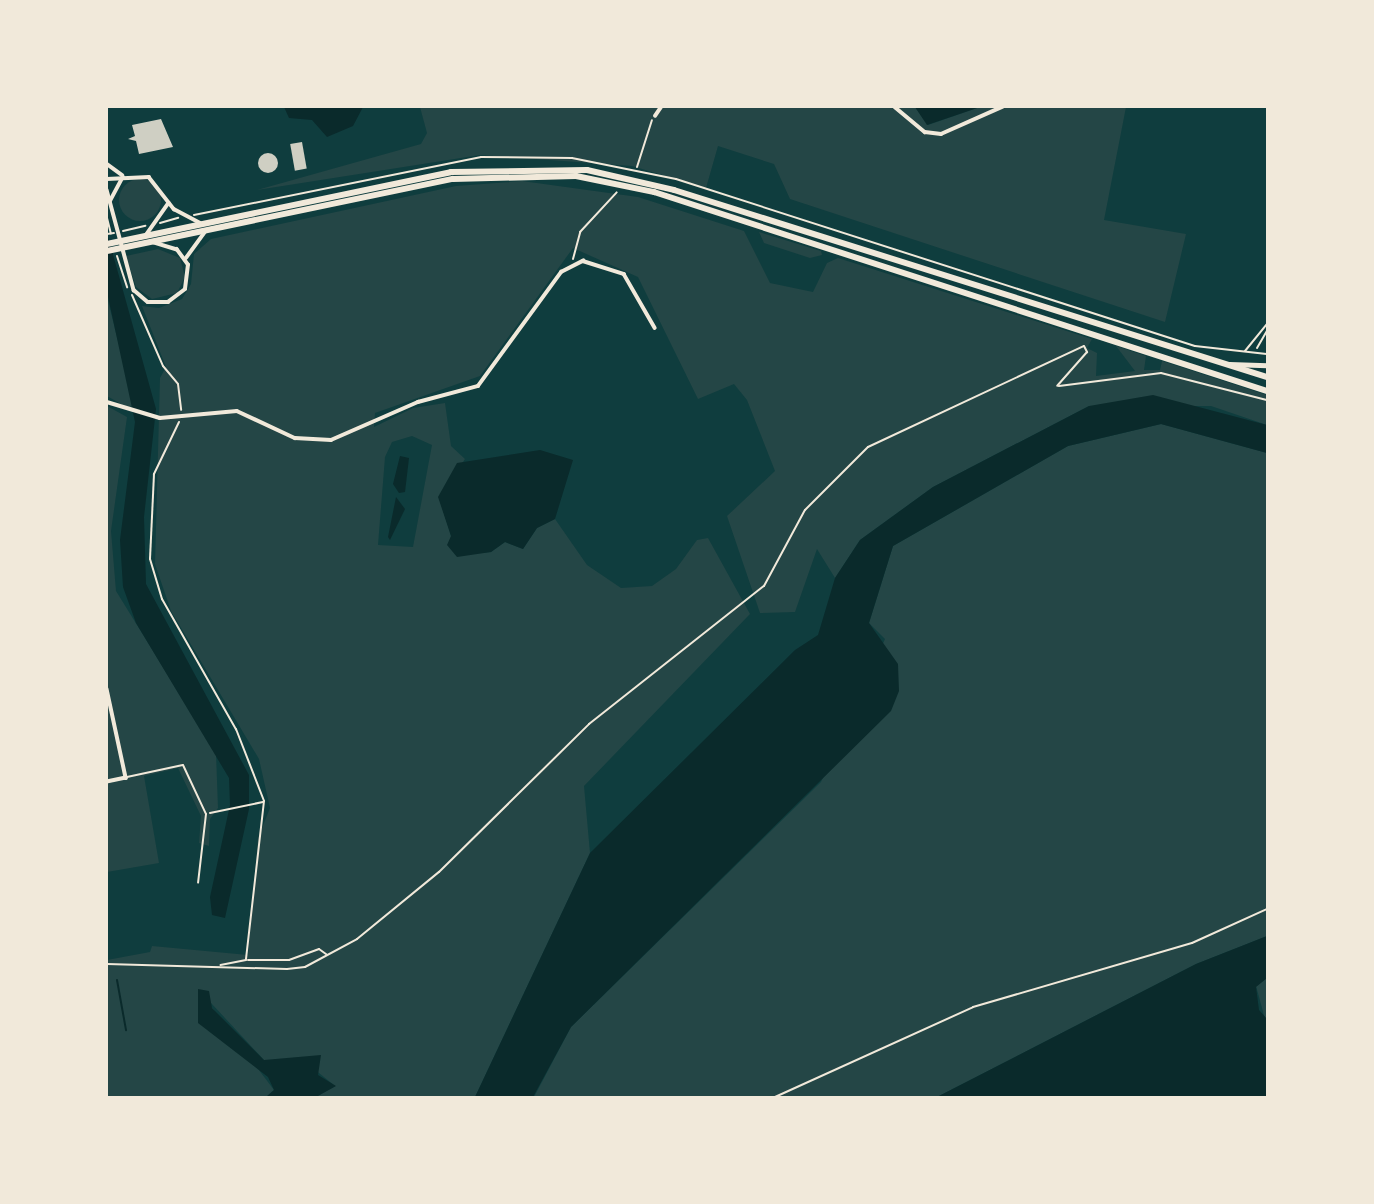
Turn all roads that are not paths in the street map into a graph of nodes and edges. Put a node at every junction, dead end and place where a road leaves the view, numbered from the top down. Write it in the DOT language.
graph roads {
  1 [pos="661,107"];
  2 [pos="895,107"];
  3 [pos="1002,107"];
  4 [pos="655,116"];
  5 [pos="107,164"];
  6 [pos="124,176"];
  7 [pos="107,179"];
  8 [pos="107,190"];
  9 [pos="109,203"];
  10 [pos="168,204"];
  11 [pos="202,223"];
  12 [pos="207,230"];
  13 [pos="146,235"];
  14 [pos="152,242"];
  15 [pos="107,244"];
  16 [pos="125,244"];
  17 [pos="107,251"];
  18 [pos="186,258"];
  19 [pos="655,328"];
  20 [pos="1267,331"];
  21 [pos="1257,348"];
  22 [pos="1219,364"];
  23 [pos="1267,365"];
  24 [pos="1267,377"];
  25 [pos="1267,391"];
  26 [pos="107,402"];
  27 [pos="107,689"];
  28 [pos="126,778"];
  29 [pos="107,782"];
  30 [pos="198,883"];
  1 -- 4 [label="street"];
  2 -- 3 [label="street"];
  5 -- 6 [label="street"];
  6 -- 7 [label="street"];
  6 -- 9 [label="street"];
  6 -- 10 [label="street"];
  8 -- 9 [label="street"];
  9 -- 18 [label="street"];
  10 -- 11 [label="street"];
  10 -- 13 [label="street"];
  11 -- 13 [label="main road"];
  11 -- 22 [label="main road"];
  12 -- 14 [label="main road"];
  12 -- 18 [label="street"];
  12 -- 25 [label="main road"];
  13 -- 16 [label="main road"];
  14 -- 16 [label="main road"];
  14 -- 18 [label="street"];
  15 -- 16 [label="main road"];
  16 -- 17 [label="main road"];
  19 -- 26 [label="street"];
  20 -- 21 [label="lane"];
  22 -- 23 [label="main road"];
  22 -- 24 [label="main road"];
  27 -- 28 [label="street"];
  28 -- 29 [label="street"];
  28 -- 30 [label="lane"];
}
